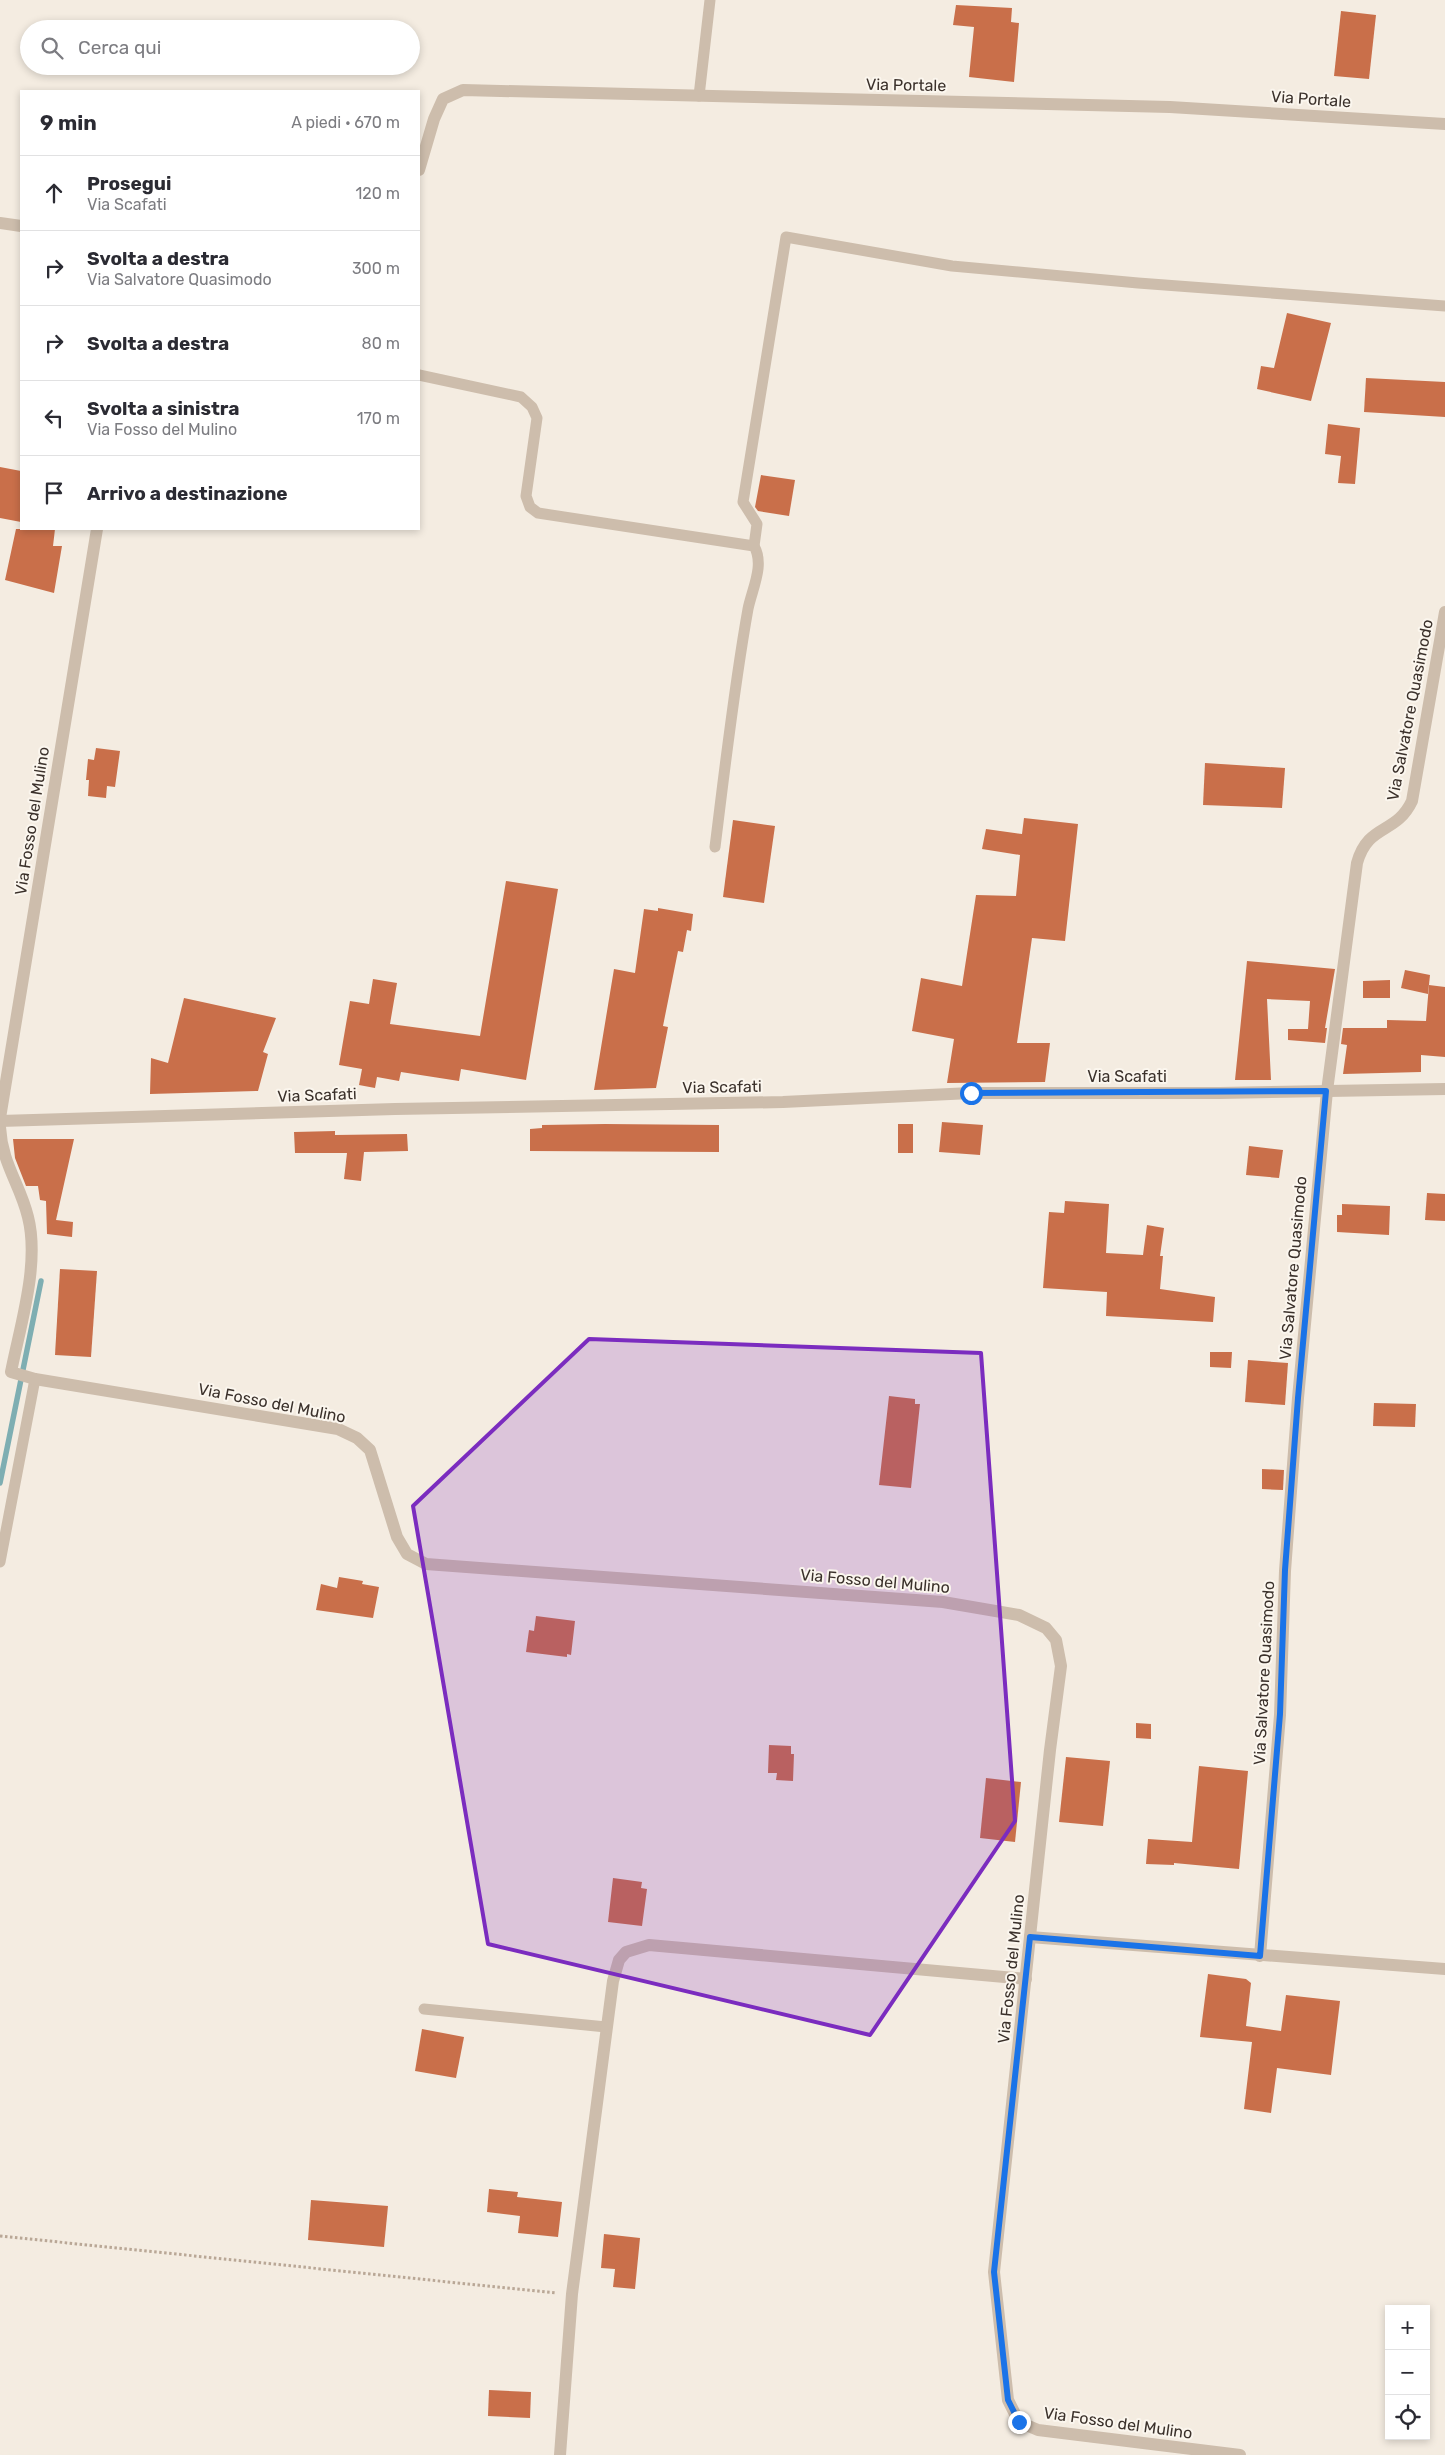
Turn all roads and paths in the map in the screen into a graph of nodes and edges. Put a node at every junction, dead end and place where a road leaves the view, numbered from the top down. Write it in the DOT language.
graph roads {
  1 [pos="710,0"];
  2 [pos="699,96"];
  3 [pos="1445,124"];
  4 [pos="420,167"];
  5 [pos="0,224"];
  6 [pos="20,226"];
  7 [pos="1445,306"];
  8 [pos="420,376"];
  9 [pos="96,530"];
  10 [pos="754,546"];
  11 [pos="1445,612"];
  12 [pos="715,846"];
  13 [pos="1445,1089"];
  14 [pos="1326,1091"];
  15 [pos="0,1119"];
  16 [pos="0,1127"];
  17 [pos="35,1379"];
  18 [pos="0,1562"];
  19 [pos="1030,1937"];
  20 [pos="1260,1956"];
  21 [pos="1445,1969"];
  22 [pos="1026,1980"];
  23 [pos="424,2009"];
  24 [pos="606,2027"];
  25 [pos="0,2236"];
  26 [pos="572,2294"];
  27 [pos="560,2455"];
  28 [pos="1240,2455"];
  1 -- 2 [label="lane"];
  2 -- 3 [label="street, Via Portale"];
  2 -- 4 [label="street, Via Portale"];
  5 -- 6 [label="street"];
  7 -- 10 [label="lane"];
  8 -- 10 [label="lane"];
  9 -- 15 [label="street, Via Fosso del Mulino"];
  10 -- 12 [label="lane"];
  11 -- 14 [label="street, Via Salvatore Quasimodo"];
  13 -- 14 [label="street, Via Scafati"];
  14 -- 15 [label="street, Via Scafati"];
  14 -- 20 [label="street, Via Salvatore Quasimodo"];
  16 -- 17 [label="street, Via Fosso del Mulino"];
  17 -- 18 [label="lane"];
  17 -- 19 [label="street, Via Fosso del Mulino"];
  19 -- 20 [label="street"];
  19 -- 22 [label="street, Via Fosso del Mulino"];
  20 -- 21 [label="street"];
  22 -- 24 [label="street"];
  22 -- 28 [label="street, Via Fosso del Mulino"];
  23 -- 24 [label="lane"];
  24 -- 26 [label="street"];
  25 -- 26 [label="path"];
  26 -- 27 [label="street"];
}
